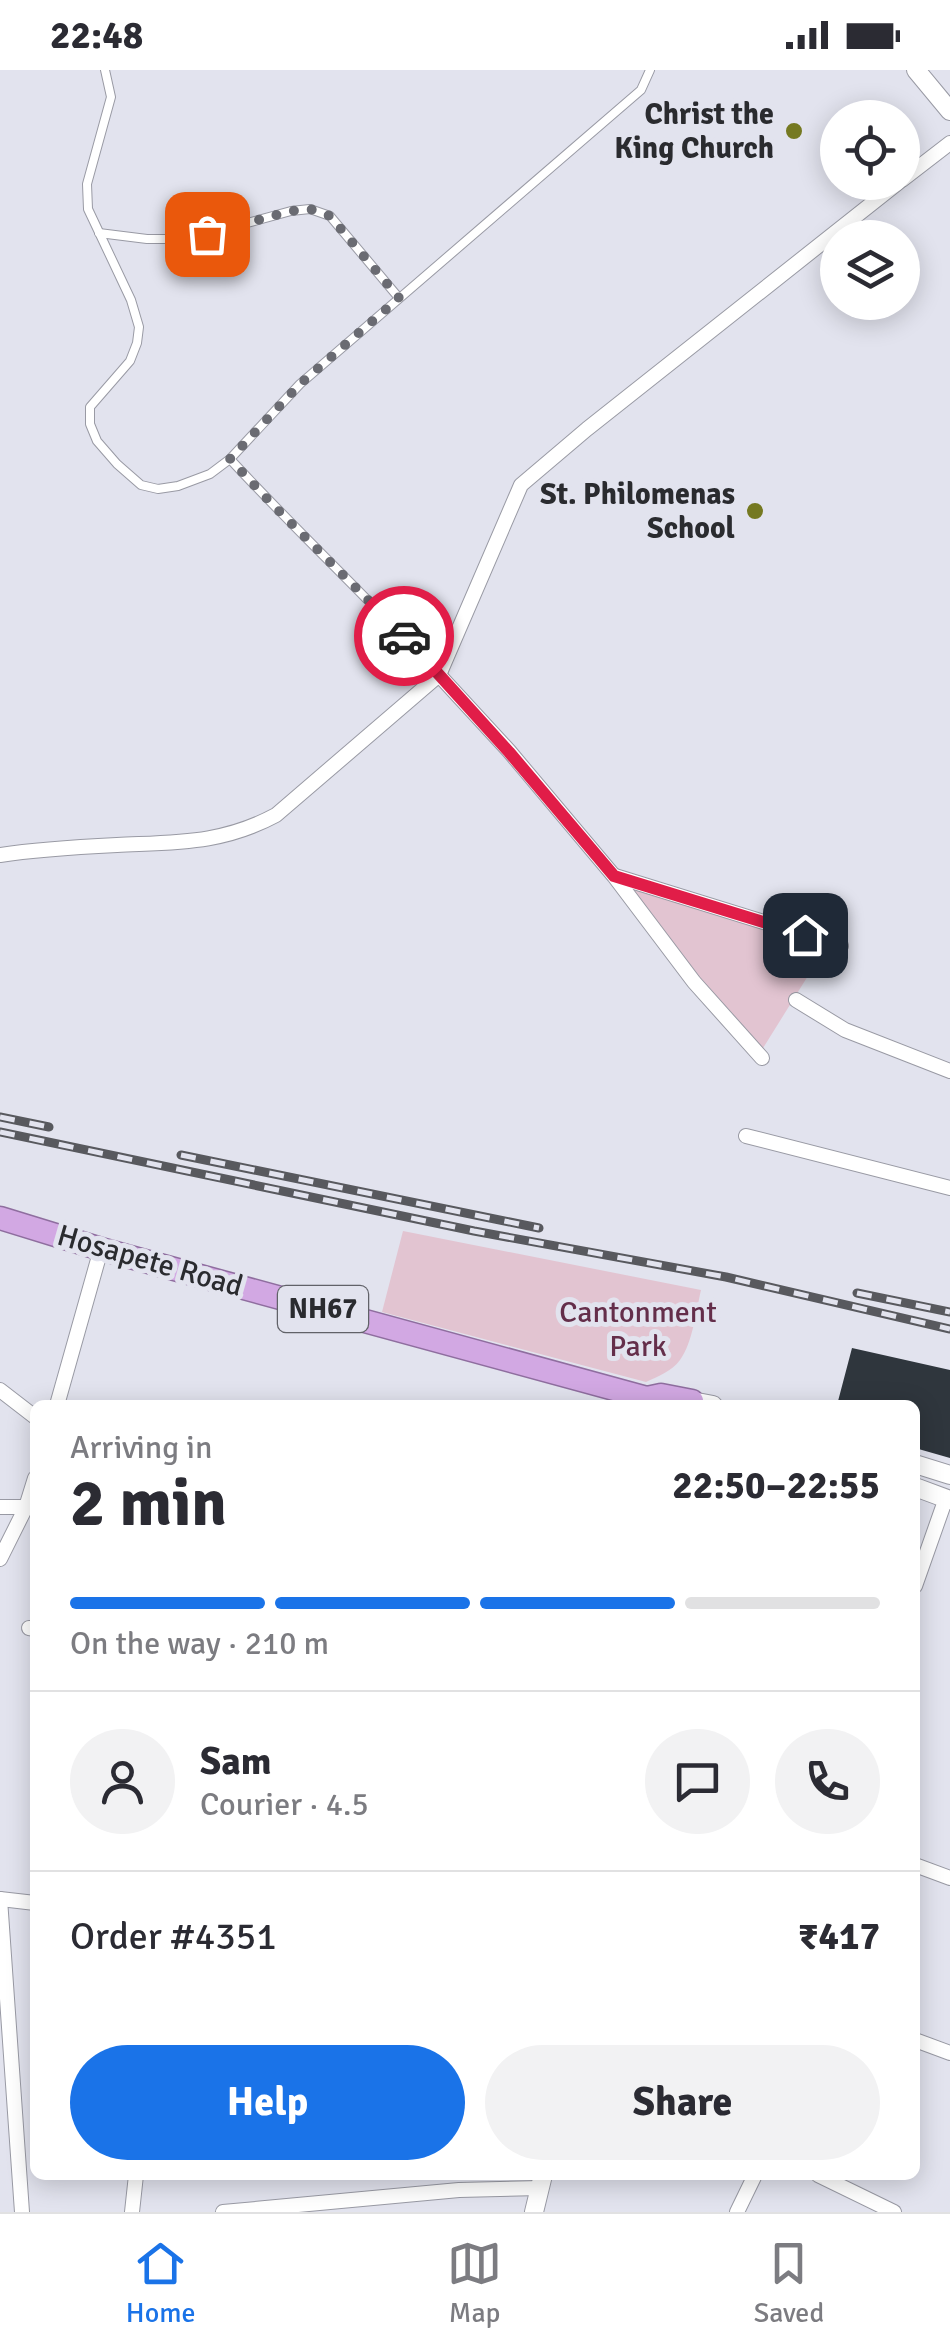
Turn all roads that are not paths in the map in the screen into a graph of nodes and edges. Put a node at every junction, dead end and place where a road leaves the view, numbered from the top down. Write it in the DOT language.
graph roads {
  1 [pos="105,70"];
  2 [pos="650,70"];
  3 [pos="916,70"];
  4 [pos="950,112"];
  5 [pos="950,142"];
  6 [pos="920,166"];
  7 [pos="877,200"];
  8 [pos="98,233"];
  9 [pos="399,298"];
  10 [pos="230,459"];
  11 [pos="439,675"];
  12 [pos="0,855"];
  13 [pos="614,876"];
  14 [pos="841,946"];
  15 [pos="796,1000"];
  16 [pos="762,1058"];
  17 [pos="950,1071"];
  18 [pos="746,1136"];
  19 [pos="950,1188"];
  20 [pos="0,1218"];
  21 [pos="101,1248"];
  22 [pos="0,1390"];
  23 [pos="57,1400"];
  24 [pos="644,1400"];
  25 [pos="654,1400"];
  26 [pos="684,1400"];
  27 [pos="30,1413"];
  28 [pos="920,1466"];
  29 [pos="950,1476"];
  30 [pos="920,1489"];
  31 [pos="30,1494"];
  32 [pos="948,1499"];
  33 [pos="0,1507"];
  34 [pos="26,1507"];
  35 [pos="0,1559"];
  36 [pos="920,1573"];
  37 [pos="920,1867"];
  38 [pos="950,1878"];
  39 [pos="0,1899"];
  40 [pos="30,1902"];
  41 [pos="920,2042"];
  42 [pos="950,2053"];
  43 [pos="135,2180"];
  44 [pos="753,2180"];
  45 [pos="828,2180"];
  46 [pos="542,2181"];
  47 [pos="372,2206"];
  48 [pos="22,2212"];
  49 [pos="132,2212"];
  50 [pos="222,2212"];
  51 [pos="534,2212"];
  52 [pos="737,2212"];
  53 [pos="894,2212"];
  1 -- 8 [label="lane"];
  2 -- 9 [label="lane"];
  3 -- 4 [label="street"];
  5 -- 6 [label="street"];
  7 -- 11 [label="street"];
  8 -- 9 [label="lane"];
  8 -- 10 [label="lane"];
  9 -- 10 [label="lane"];
  10 -- 11 [label="lane"];
  11 -- 12 [label="street"];
  11 -- 13 [label="street"];
  13 -- 14 [label="street"];
  13 -- 16 [label="street"];
  15 -- 17 [label="street"];
  18 -- 19 [label="street"];
  20 -- 21 [label="highway, Hosapete Road / NH67"];
  21 -- 23 [label="street"];
  21 -- 24 [label="highway, Hosapete Road / NH67"];
  22 -- 27 [label="street"];
  25 -- 26 [label="highway, Hosapete Road / NH67"];
  28 -- 29 [label="street"];
  30 -- 32 [label="street"];
  31 -- 34 [label="street"];
  32 -- 36 [label="street"];
  33 -- 34 [label="street"];
  34 -- 35 [label="street"];
  37 -- 38 [label="street"];
  39 -- 40 [label="street"];
  39 -- 48 [label="street"];
  41 -- 42 [label="street"];
  43 -- 49 [label="street"];
  44 -- 52 [label="street"];
  45 -- 53 [label="street"];
  46 -- 47 [label="street"];
  46 -- 51 [label="street"];
  47 -- 50 [label="street"];
}
